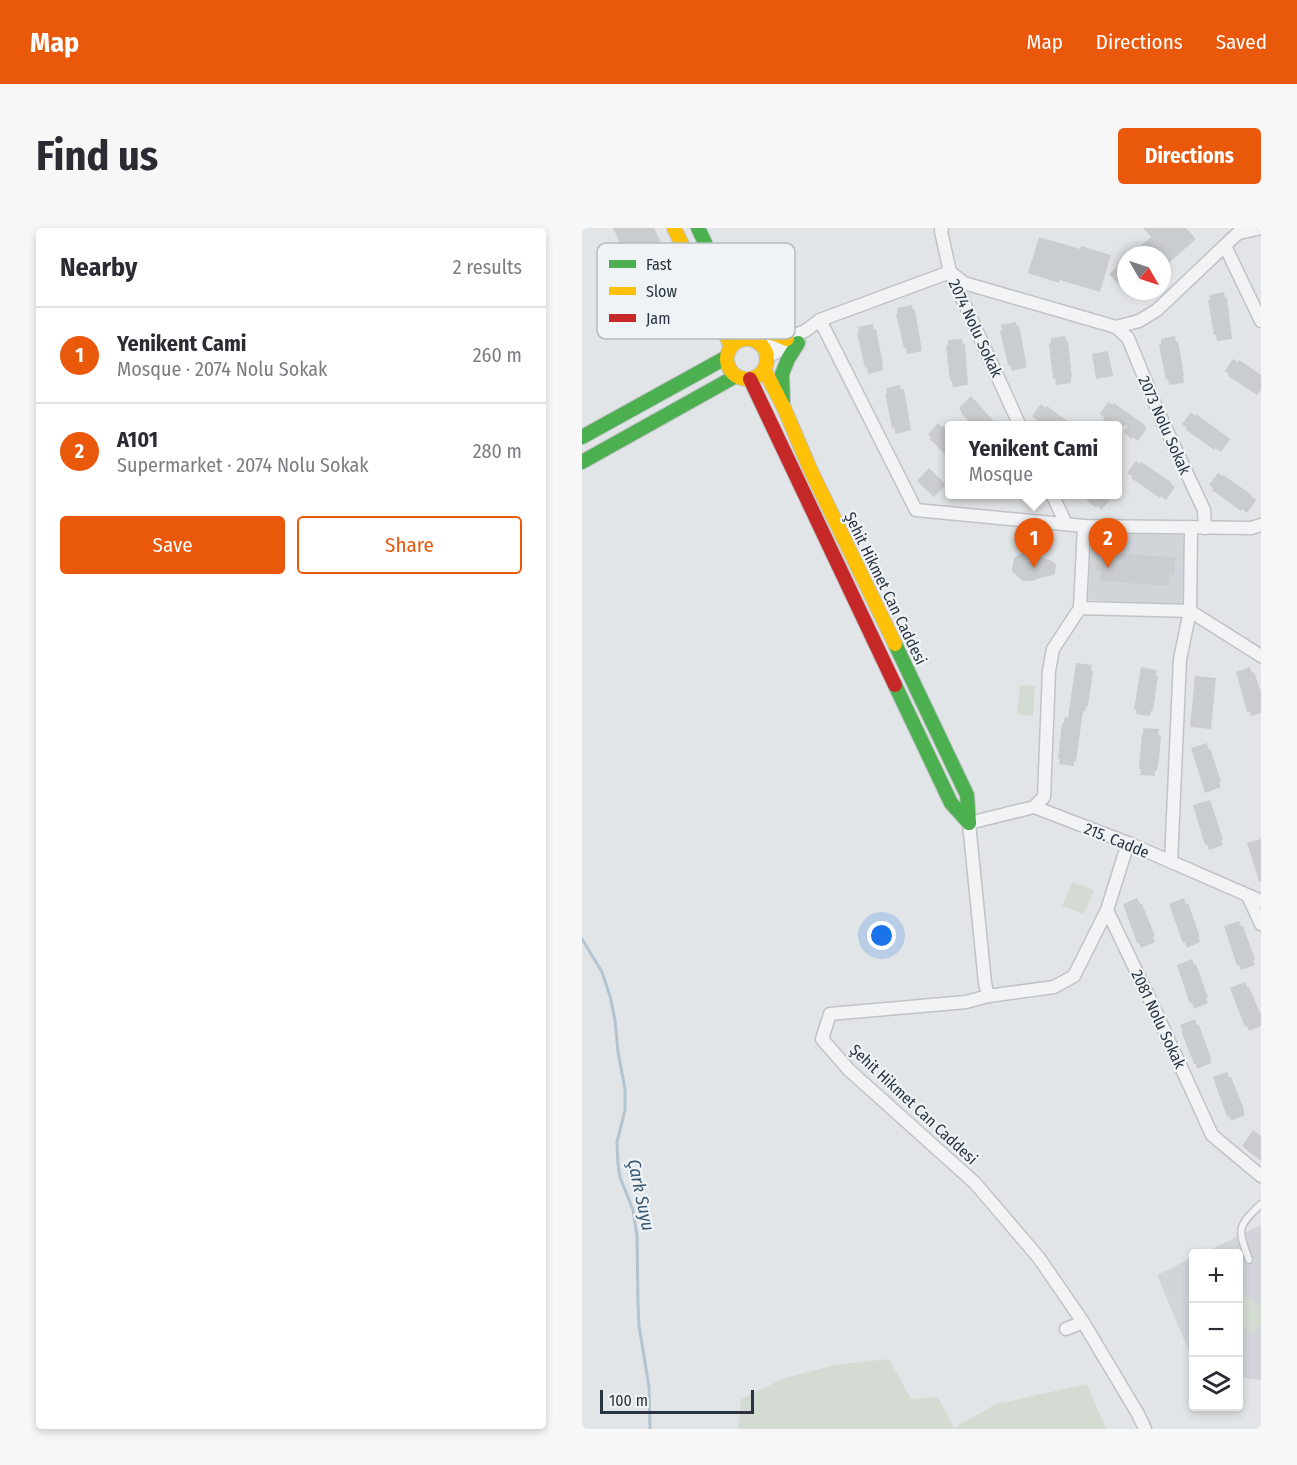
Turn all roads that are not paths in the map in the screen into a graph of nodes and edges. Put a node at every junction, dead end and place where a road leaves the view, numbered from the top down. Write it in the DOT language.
graph roads {
  1 [pos="674,228"];
  2 [pos="698,228"];
  3 [pos="942,228"];
  4 [pos="1261,228"];
  5 [pos="1243,230"];
  6 [pos="681,243"];
  7 [pos="705,243"];
  8 [pos="1225,246"];
  9 [pos="950,272"];
  10 [pos="820,320"];
  11 [pos="1261,321"];
  12 [pos="1116,327"];
  13 [pos="797,337"];
  14 [pos="723,339"];
  15 [pos="750,339"];
  16 [pos="794,339"];
  17 [pos="729,352"];
  18 [pos="764,358"];
  19 [pos="743,377"];
  20 [pos="784,408"];
  21 [pos="1018,421"];
  22 [pos="582,437"];
  23 [pos="582,462"];
  24 [pos="1054,499"];
  25 [pos="1066,524"];
  26 [pos="1261,525"];
  27 [pos="1084,526"];
  28 [pos="1191,527"];
  29 [pos="1205,528"];
  30 [pos="1080,608"];
  31 [pos="1190,610"];
  32 [pos="1261,656"];
  33 [pos="1034,807"];
  34 [pos="969,823"];
  35 [pos="1128,843"];
  36 [pos="1171,862"];
  37 [pos="1248,896"];
  38 [pos="1261,902"];
  39 [pos="1107,910"];
  40 [pos="1261,924"];
  41 [pos="988,996"];
  42 [pos="1261,1176"];
  43 [pos="1261,1204"];
  44 [pos="1249,1260"];
  45 [pos="1083,1322"];
  46 [pos="1066,1329"];
  47 [pos="1145,1429"];
  1 -- 6 [label="street"];
  2 -- 7 [label="street"];
  3 -- 9 [label="street, 2074 Nolu Sokak"];
  4 -- 5 [label="street"];
  5 -- 8 [label="street"];
  8 -- 11 [label="street"];
  8 -- 12 [label="street"];
  9 -- 10 [label="street"];
  9 -- 12 [label="street"];
  9 -- 21 [label="street, 2074 Nolu Sokak"];
  10 -- 13 [label="street"];
  10 -- 25 [label="street"];
  12 -- 29 [label="street, 2073 Nolu Sokak"];
  13 -- 20 [label="street"];
  14 -- 17 [label="street"];
  15 -- 17 [label="street"];
  15 -- 18 [label="street"];
  16 -- 18 [label="street"];
  17 -- 19 [label="street"];
  17 -- 22 [label="street"];
  18 -- 19 [label="street"];
  18 -- 20 [label="street, Şehit Hikmet Can Caddesi"];
  19 -- 23 [label="street"];
  19 -- 34 [label="street, Şehit Hikmet Can Caddesi"];
  20 -- 34 [label="street, Şehit Hikmet Can Caddesi"];
  24 -- 25 [label="street"];
  25 -- 27 [label="street"];
  26 -- 29 [label="street"];
  27 -- 28 [label="street"];
  27 -- 30 [label="street"];
  28 -- 29 [label="street"];
  28 -- 31 [label="street"];
  30 -- 31 [label="street"];
  30 -- 33 [label="street"];
  31 -- 32 [label="street"];
  31 -- 36 [label="street"];
  33 -- 34 [label="street"];
  33 -- 35 [label="street, 215. Cadde"];
  34 -- 41 [label="street, Şehit Hikmet Can Caddesi"];
  35 -- 36 [label="street, 215. Cadde"];
  35 -- 39 [label="street"];
  36 -- 37 [label="street, 215. Cadde"];
  37 -- 38 [label="street, 215. Cadde"];
  37 -- 40 [label="street"];
  39 -- 41 [label="street"];
  39 -- 42 [label="street, 2081 Nolu Sokak"];
  41 -- 45 [label="street, Şehit Hikmet Can Caddesi"];
  43 -- 44 [label="lane"];
  45 -- 46 [label="street"];
  45 -- 47 [label="street, Şehit Hikmet Can Caddesi"];
}
